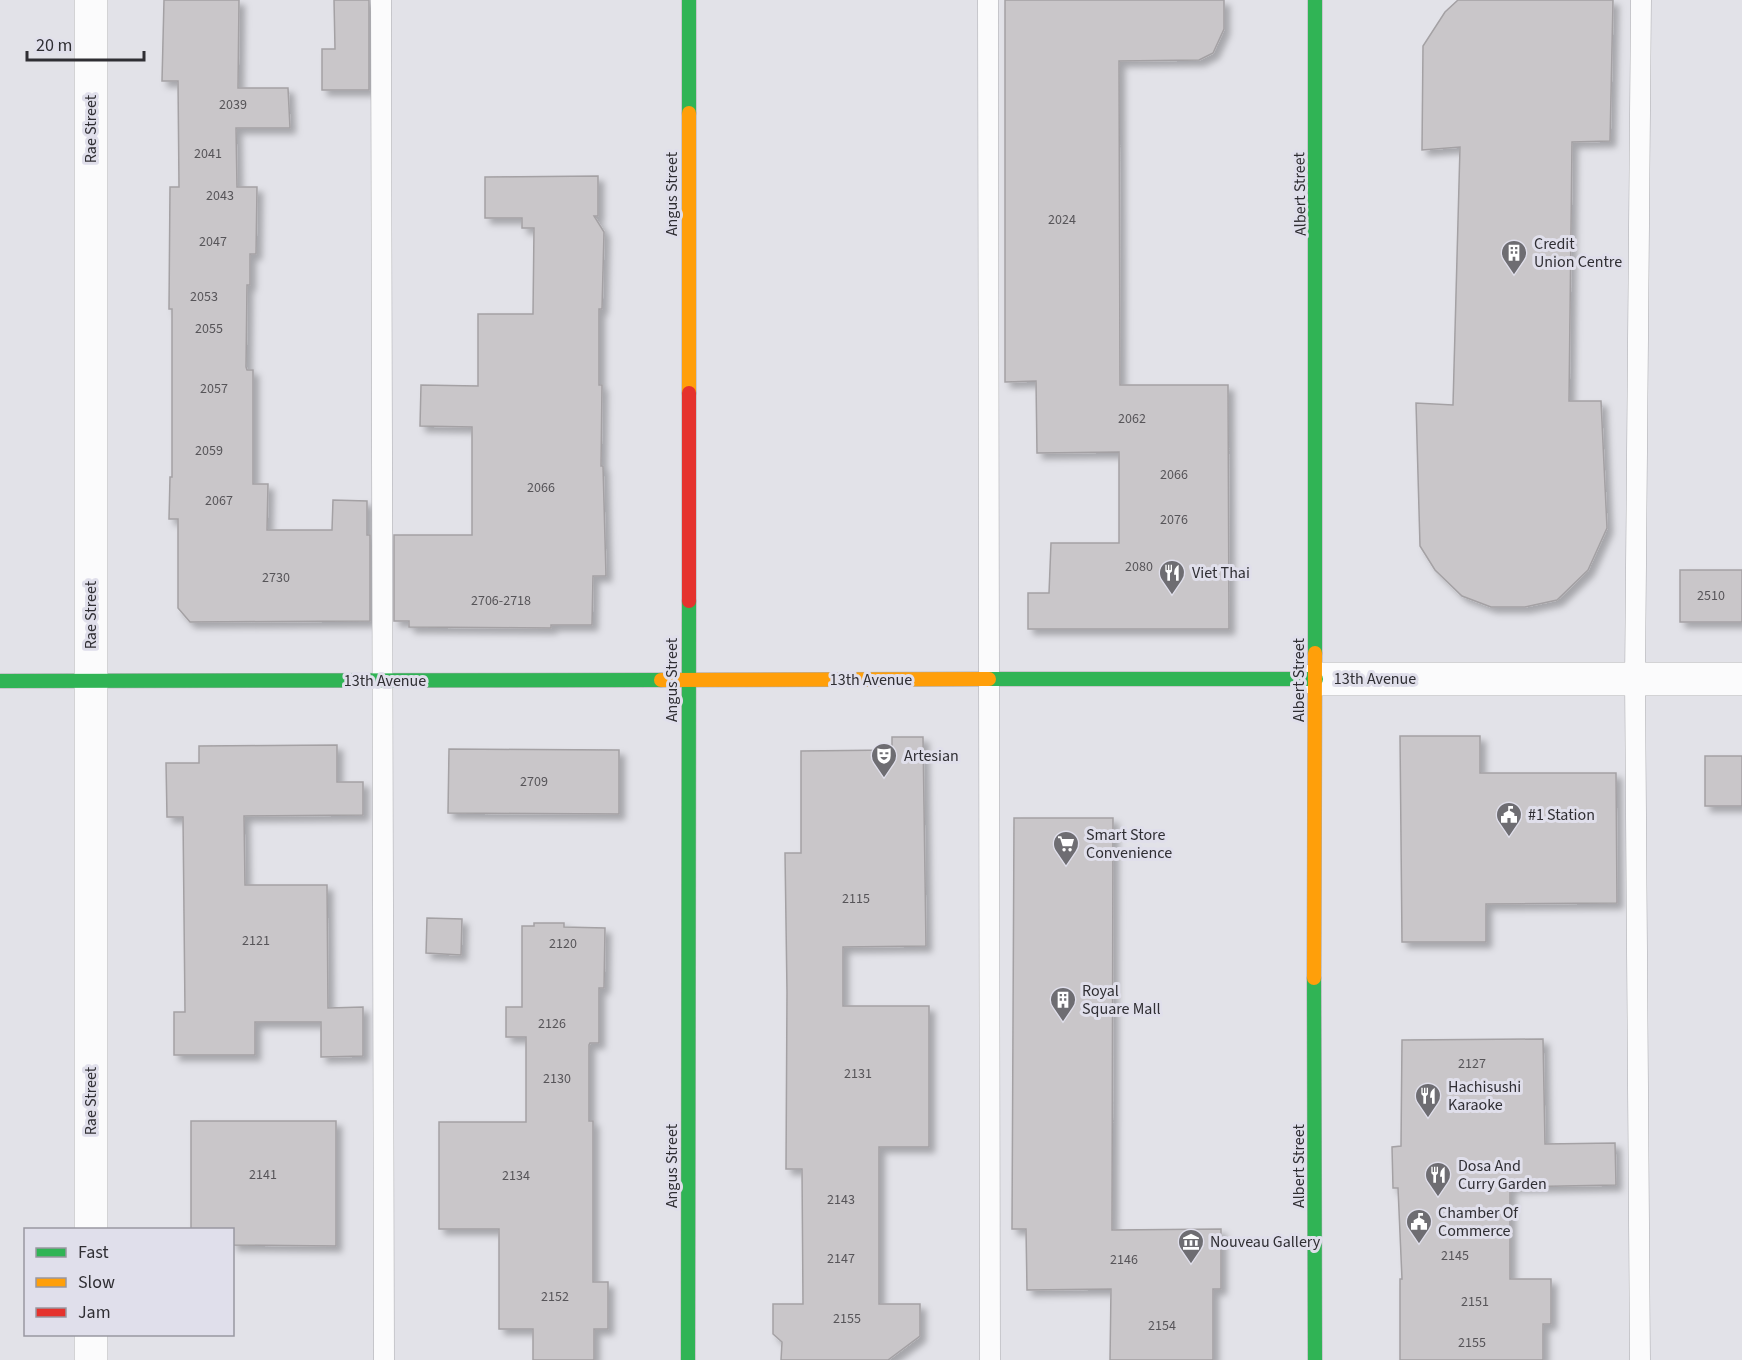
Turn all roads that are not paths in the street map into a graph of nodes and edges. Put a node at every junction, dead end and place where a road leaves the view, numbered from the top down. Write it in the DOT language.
graph roads {
  1 [pos="91,0"];
  2 [pos="381,0"];
  3 [pos="689,0"];
  4 [pos="988,0"];
  5 [pos="1315,0"];
  6 [pos="1641,0"];
  7 [pos="989,679"];
  8 [pos="1316,679"];
  9 [pos="1635,679"];
  10 [pos="1742,679"];
  11 [pos="688,680"];
  12 [pos="0,681"];
  13 [pos="91,681"];
  14 [pos="382,681"];
  15 [pos="91,1228"];
  16 [pos="91,1336"];
  17 [pos="91,1360"];
  18 [pos="384,1360"];
  19 [pos="688,1360"];
  20 [pos="990,1360"];
  21 [pos="1315,1360"];
  22 [pos="1640,1360"];
  1 -- 13 [label="street, Rae Street"];
  2 -- 14 [label="lane"];
  3 -- 11 [label="street, Angus Street"];
  4 -- 7 [label="lane"];
  5 -- 8 [label="street, Albert Street"];
  6 -- 9 [label="lane"];
  7 -- 8 [label="street, 13th Avenue"];
  7 -- 11 [label="street, 13th Avenue"];
  7 -- 20 [label="lane"];
  8 -- 9 [label="street, 13th Avenue"];
  8 -- 21 [label="street, Albert Street"];
  9 -- 10 [label="street, 13th Avenue"];
  9 -- 22 [label="lane"];
  11 -- 14 [label="street, 13th Avenue"];
  11 -- 19 [label="street, Angus Street"];
  12 -- 13 [label="street, 13th Avenue"];
  13 -- 14 [label="street, 13th Avenue"];
  13 -- 15 [label="street, Rae Street"];
  14 -- 18 [label="lane"];
  16 -- 17 [label="street"];
}
